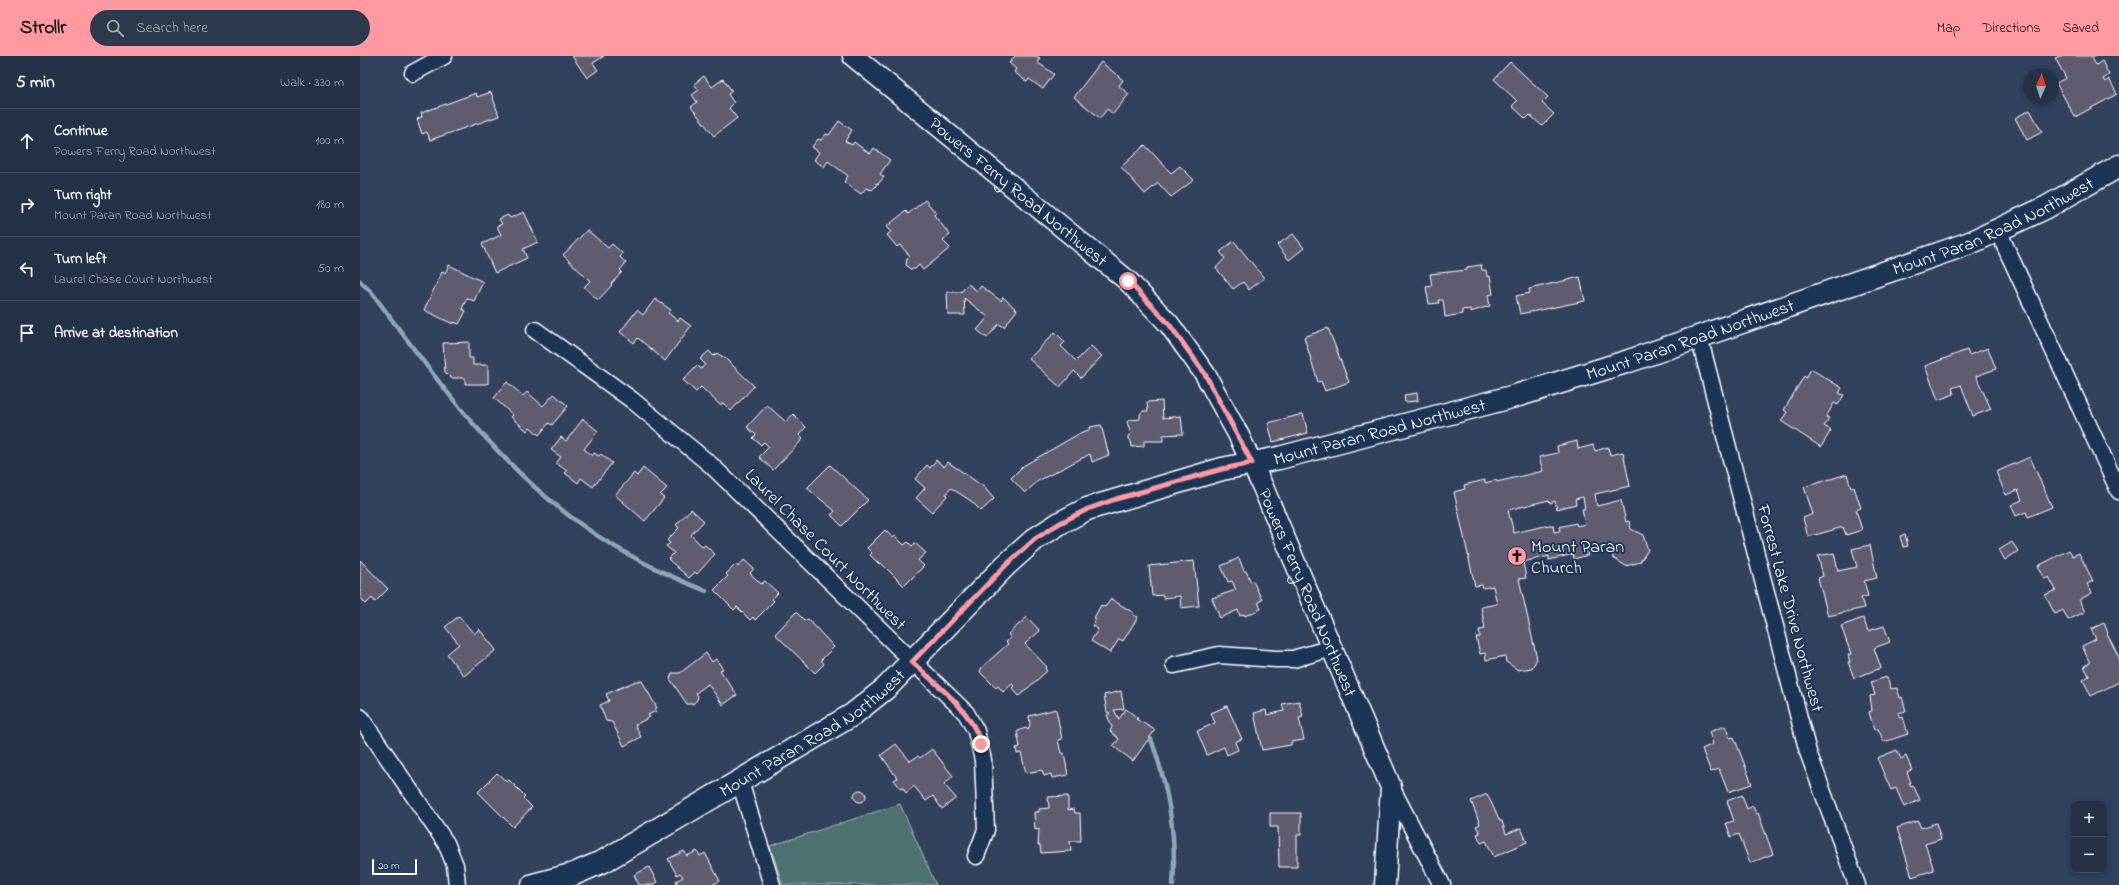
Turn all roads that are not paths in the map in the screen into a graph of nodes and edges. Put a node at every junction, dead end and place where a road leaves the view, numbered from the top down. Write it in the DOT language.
graph roads {
  1 [pos="444,56"];
  2 [pos="853,56"];
  3 [pos="413,73"];
  4 [pos="2119,166"];
  5 [pos="1998,231"];
  6 [pos="535,330"];
  7 [pos="1699,337"];
  8 [pos="1252,463"];
  9 [pos="2119,491"];
  10 [pos="1332,648"];
  11 [pos="912,662"];
  12 [pos="1174,665"];
  13 [pos="360,717"];
  14 [pos="740,782"];
  15 [pos="1391,787"];
  16 [pos="976,856"];
  17 [pos="457,885"];
  18 [pos="533,885"];
  19 [pos="772,885"];
  20 [pos="1385,885"];
  21 [pos="1442,885"];
  22 [pos="1858,885"];
  1 -- 3 [label="street"];
  2 -- 8 [label="street, Powers Ferry Road Northwest"];
  4 -- 5 [label="main road, Mount Paran Road Northwest"];
  5 -- 7 [label="main road, Mount Paran Road Northwest"];
  5 -- 9 [label="street"];
  6 -- 11 [label="street, Laurel Chase Court Northwest"];
  7 -- 8 [label="main road, Mount Paran Road Northwest"];
  7 -- 22 [label="street, Forrest Lake Drive Northwest"];
  8 -- 10 [label="street, Powers Ferry Road Northwest"];
  8 -- 11 [label="main road, Mount Paran Road Northwest"];
  10 -- 12 [label="street"];
  10 -- 15 [label="street, Powers Ferry Road Northwest"];
  11 -- 14 [label="main road, Mount Paran Road Northwest"];
  11 -- 16 [label="street, Laurel Chase Court Northwest"];
  13 -- 17 [label="street"];
  14 -- 18 [label="main road, Mount Paran Road Northwest"];
  14 -- 19 [label="street"];
  15 -- 20 [label="street, Powers Ferry Road Northwest"];
  15 -- 21 [label="street"];
}
